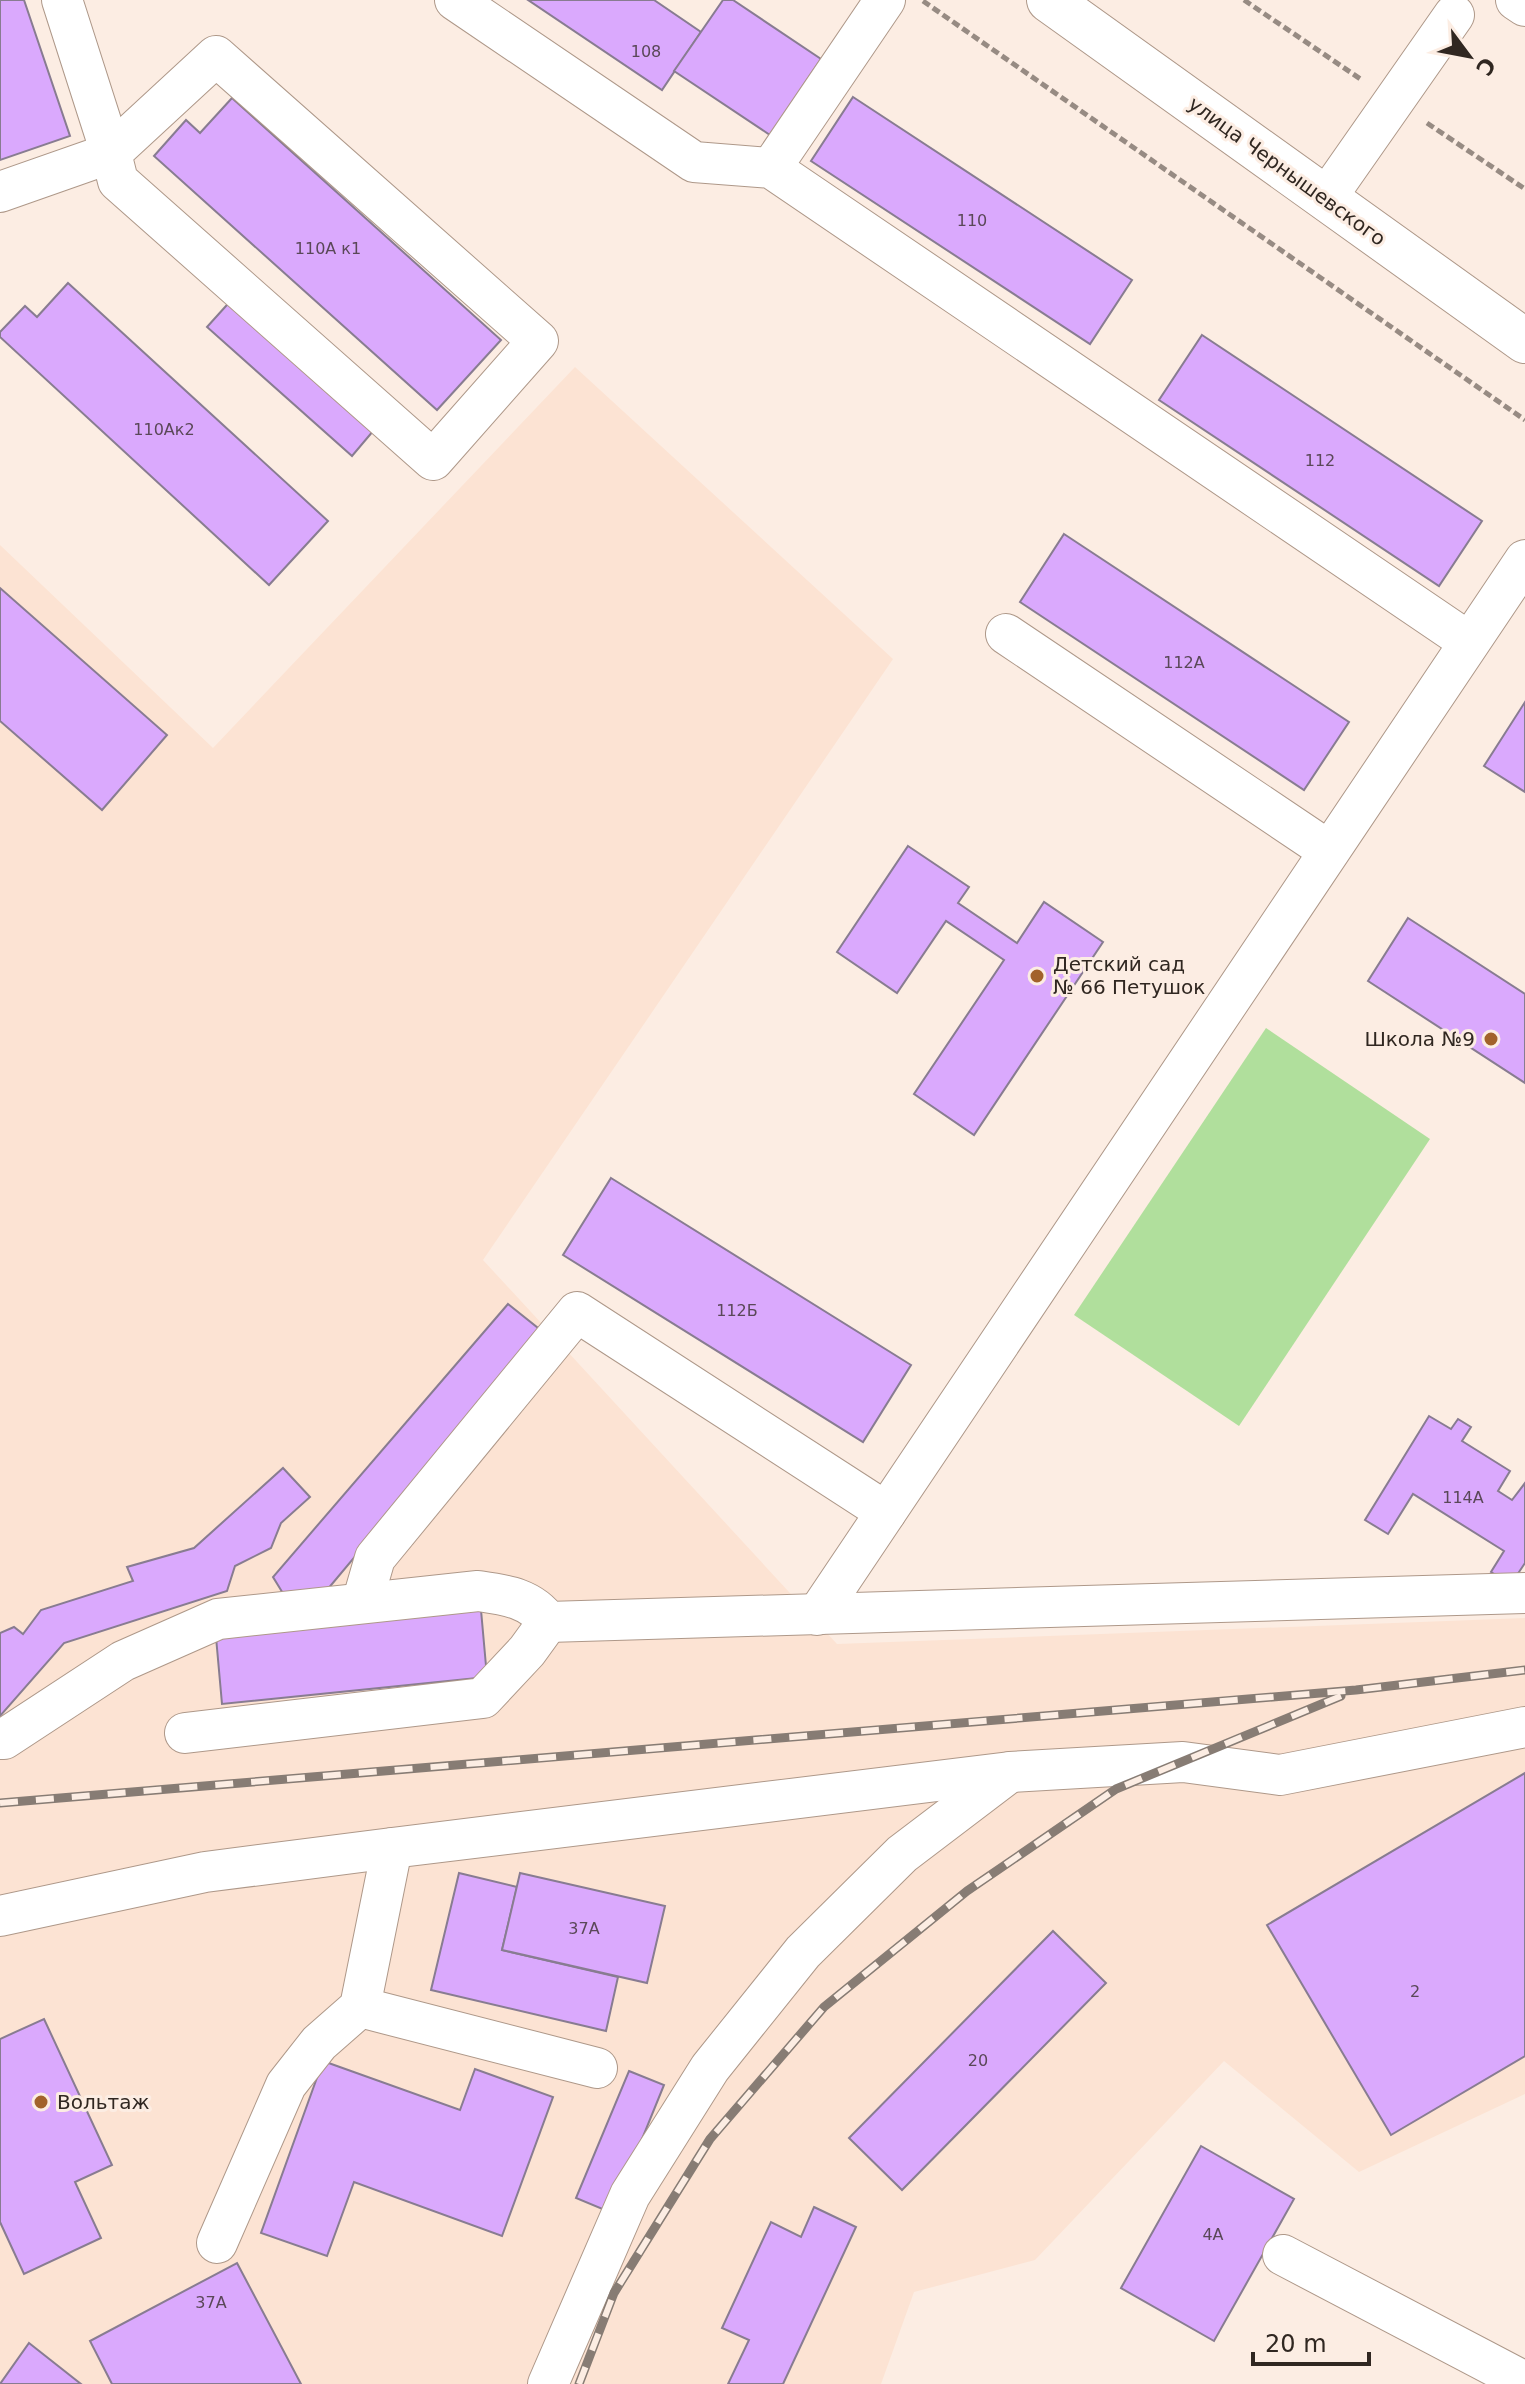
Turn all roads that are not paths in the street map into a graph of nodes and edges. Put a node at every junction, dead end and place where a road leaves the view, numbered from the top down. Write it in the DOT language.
graph roads {
  1 [pos="62,0"];
  2 [pos="455,0"];
  3 [pos="885,0"];
  4 [pos="1049,0"];
  5 [pos="1516,0"];
  6 [pos="1525,6"];
  7 [pos="1454,15"];
  8 [pos="111,153"];
  9 [pos="771,168"];
  10 [pos="0,192"];
  11 [pos="1326,198"];
  12 [pos="1525,341"];
  13 [pos="1525,560"];
  14 [pos="1006,634"];
  15 [pos="1469,642"];
  16 [pos="1329,851"];
  17 [pos="886,1512"];
  18 [pos="1525,1593"];
  19 [pos="362,1603"];
  20 [pos="817,1615"];
  21 [pos="548,1622"];
  22 [pos="1525,1727"];
  23 [pos="185,1733"];
  24 [pos="0,1739"];
  25 [pos="1010,1772"];
  26 [pos="392,1848"];
  27 [pos="0,1916"];
  28 [pos="360,2007"];
  29 [pos="597,2068"];
  30 [pos="217,2243"];
  31 [pos="1283,2255"];
  32 [pos="1525,2382"];
  33 [pos="548,2384"];
  1 -- 8 [label="lane"];
  2 -- 9 [label="lane"];
  3 -- 9 [label="lane"];
  4 -- 11 [label="main road, улица Чернышевского"];
  5 -- 6 [label="lane"];
  7 -- 11 [label="lane"];
  8 -- 8 [label="lane"];
  8 -- 10 [label="lane"];
  9 -- 15 [label="lane"];
  11 -- 12 [label="main road, улица Чернышевского"];
  13 -- 15 [label="lane"];
  14 -- 16 [label="lane"];
  15 -- 16 [label="lane"];
  16 -- 17 [label="lane"];
  17 -- 19 [label="lane"];
  17 -- 20 [label="lane"];
  18 -- 20 [label="lane"];
  19 -- 21 [label="lane"];
  19 -- 24 [label="lane"];
  20 -- 21 [label="lane"];
  21 -- 23 [label="lane"];
  22 -- 25 [label="lane"];
  25 -- 26 [label="lane"];
  25 -- 33 [label="lane"];
  26 -- 27 [label="lane"];
  26 -- 28 [label="lane"];
  28 -- 29 [label="lane"];
  28 -- 30 [label="lane"];
  31 -- 32 [label="lane"];
}
